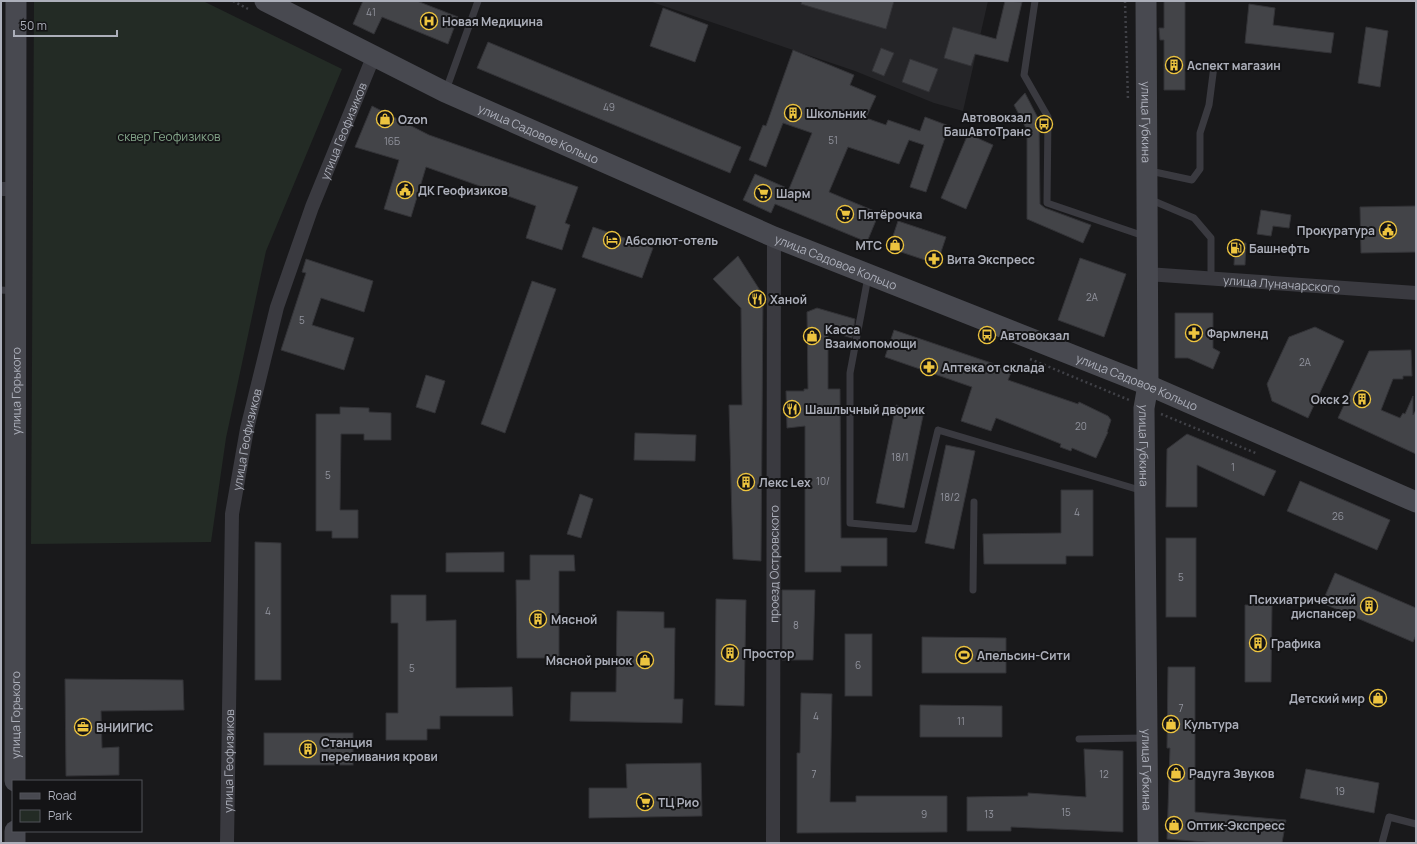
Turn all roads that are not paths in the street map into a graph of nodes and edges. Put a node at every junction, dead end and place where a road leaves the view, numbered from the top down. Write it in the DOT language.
graph roads {
  1 [pos="16,1"];
  2 [pos="265,1"];
  3 [pos="478,1"];
  4 [pos="1035,1"];
  5 [pos="1146,1"];
  6 [pos="374,55"];
  7 [pos="1214,66"];
  8 [pos="446,92"];
  9 [pos="1147,171"];
  10 [pos="8,189"];
  11 [pos="1147,198"];
  12 [pos="774,237"];
  13 [pos="1147,237"];
  14 [pos="868,274"];
  15 [pos="1147,274"];
  16 [pos="1211,279"];
  17 [pos="8,290"];
  18 [pos="1416,293"];
  19 [pos="1148,385"];
  20 [pos="1145,492"];
  21 [pos="974,502"];
  22 [pos="1416,502"];
  23 [pos="973,590"];
  24 [pos="8,731"];
  25 [pos="1147,738"];
  26 [pos="1079,739"];
  27 [pos="15,780"];
  28 [pos="1416,824"];
  29 [pos="15,832"];
  30 [pos="15,843"];
  31 [pos="227,843"];
  32 [pos="773,843"];
  33 [pos="1148,843"];
  34 [pos="1382,843"];
  1 -- 10 [label="street, улица Горького"];
  2 -- 6 [label="street, улица Садовое Кольцо"];
  3 -- 8 [label="lane"];
  4 -- 13 [label="lane"];
  5 -- 9 [label="street, улица Губкина"];
  6 -- 8 [label="street, улица Садовое Кольцо"];
  6 -- 31 [label="street, улица Геофизиков"];
  7 -- 9 [label="lane"];
  8 -- 12 [label="street, улица Садовое Кольцо"];
  9 -- 11 [label="street, улица Губкина"];
  10 -- 17 [label="street, улица Горького"];
  11 -- 13 [label="street, улица Губкина"];
  11 -- 16 [label="lane"];
  12 -- 14 [label="street, улица Садовое Кольцо"];
  12 -- 32 [label="street, проезд Островского"];
  13 -- 15 [label="street, улица Губкина"];
  14 -- 19 [label="street, улица Садовое Кольцо"];
  14 -- 20 [label="lane"];
  15 -- 16 [label="street, улица Луначарского"];
  15 -- 19 [label="street, улица Губкина"];
  16 -- 18 [label="street, улица Луначарского"];
  17 -- 24 [label="street, улица Горького"];
  19 -- 20 [label="street, улица Губкина"];
  19 -- 22 [label="street, улица Садовое Кольцо"];
  20 -- 25 [label="street, улица Губкина"];
  21 -- 23 [label="lane"];
  24 -- 27 [label="street, улица Горького"];
  25 -- 26 [label="lane"];
  25 -- 33 [label="street, улица Губкина"];
  28 -- 34 [label="lane"];
  29 -- 30 [label="street"];
}
